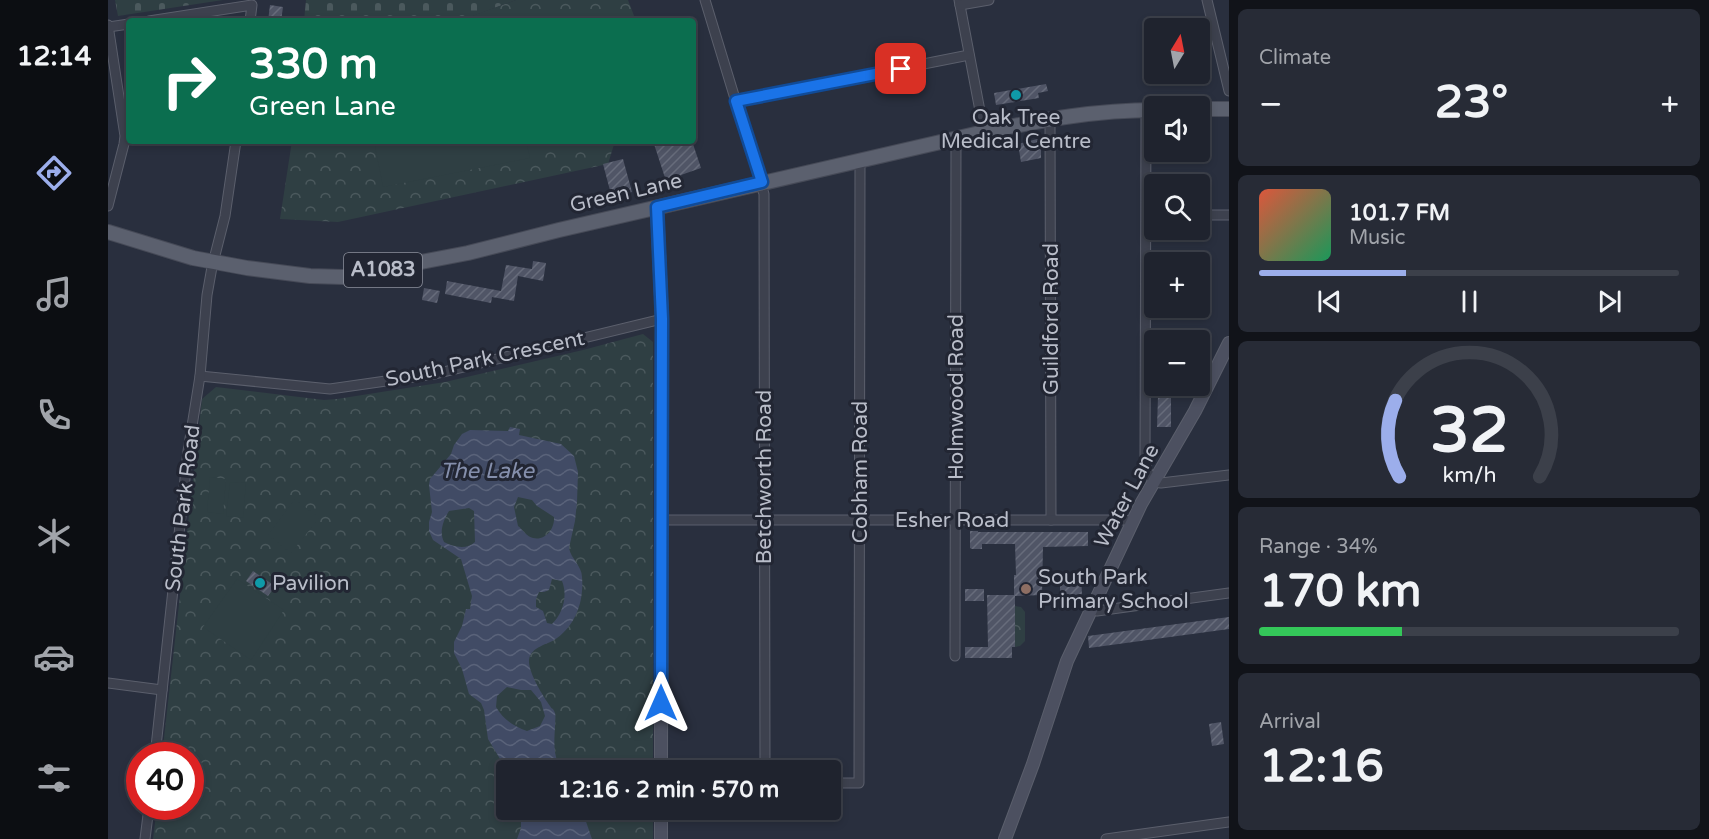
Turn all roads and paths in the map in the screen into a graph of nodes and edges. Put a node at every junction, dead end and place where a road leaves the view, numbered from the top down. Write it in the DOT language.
graph roads {
  1 [pos="705,0"];
  2 [pos="989,0"];
  3 [pos="1207,0"];
  4 [pos="960,2"];
  5 [pos="168,18"];
  6 [pos="250,18"];
  7 [pos="126,25"];
  8 [pos="108,28"];
  9 [pos="969,55"];
  10 [pos="1229,91"];
  11 [pos="736,101"];
  12 [pos="1210,109"];
  13 [pos="1229,109"];
  14 [pos="1144,110"];
  15 [pos="1050,119"];
  16 [pos="984,132"];
  17 [pos="956,138"];
  18 [pos="236,144"];
  19 [pos="860,161"];
  20 [pos="762,182"];
  21 [pos="108,206"];
  22 [pos="657,207"];
  23 [pos="1210,215"];
  24 [pos="1229,215"];
  25 [pos="108,232"];
  26 [pos="1150,240"];
  27 [pos="214,262"];
  28 [pos="662,319"];
  29 [pos="1229,343"];
  30 [pos="200,376"];
  31 [pos="1229,475"];
  32 [pos="1154,482"];
  33 [pos="663,520"];
  34 [pos="764,520"];
  35 [pos="860,520"];
  36 [pos="1051,520"];
  37 [pos="956,521"];
  38 [pos="1132,522"];
  39 [pos="1229,593"];
  40 [pos="1091,609"];
  41 [pos="955,656"];
  42 [pos="108,683"];
  43 [pos="162,690"];
  44 [pos="156,742"];
  45 [pos="661,760"];
  46 [pos="765,760"];
  47 [pos="841,783"];
  48 [pos="147,820"];
  49 [pos="661,820"];
  50 [pos="1229,822"];
  51 [pos="145,839"];
  52 [pos="662,839"];
  53 [pos="1005,839"];
  54 [pos="1106,839"];
  1 -- 11 [label="street, Betchworth Road"];
  2 -- 4 [label="street"];
  3 -- 10 [label="street"];
  4 -- 9 [label="street"];
  5 -- 6 [label="street"];
  7 -- 8 [label="street"];
  8 -- 21 [label="street"];
  9 -- 11 [label="street"];
  9 -- 16 [label="street"];
  11 -- 20 [label="street, Betchworth Road"];
  12 -- 13 [label="main road"];
  14 -- 15 [label="main road, Green Lane / A1083"];
  15 -- 16 [label="main road, Green Lane / A1083"];
  15 -- 36 [label="street, Guildford Road"];
  16 -- 17 [label="main road, Green Lane / A1083"];
  17 -- 19 [label="main road, Green Lane / A1083"];
  17 -- 37 [label="street, Holmwood Road"];
  18 -- 27 [label="street, South Park Road"];
  19 -- 20 [label="main road, Green Lane / A1083"];
  19 -- 35 [label="street, Cobham Road"];
  20 -- 22 [label="main road, Green Lane / A1083"];
  20 -- 34 [label="street, Betchworth Road"];
  22 -- 27 [label="main road, Green Lane / A1083"];
  22 -- 28 [label="street"];
  23 -- 24 [label="street"];
  25 -- 27 [label="main road, Green Lane / A1083"];
  26 -- 32 [label="street"];
  27 -- 30 [label="street, South Park Road"];
  28 -- 30 [label="street, South Park Crescent"];
  28 -- 33 [label="street"];
  29 -- 32 [label="street, Water Lane"];
  30 -- 43 [label="street, South Park Road"];
  31 -- 32 [label="street"];
  32 -- 38 [label="street, Water Lane"];
  33 -- 34 [label="street, Esher Road"];
  33 -- 45 [label="street"];
  34 -- 35 [label="street, Esher Road"];
  34 -- 46 [label="street, Betchworth Road"];
  35 -- 37 [label="street, Esher Road"];
  35 -- 47 [label="street, Cobham Road"];
  36 -- 37 [label="street, Esher Road"];
  36 -- 38 [label="street, Esher Road"];
  37 -- 41 [label="street, Holmwood Road"];
  38 -- 40 [label="street, Water Lane"];
  39 -- 40 [label="street"];
  40 -- 53 [label="street, Water Lane"];
  42 -- 43 [label="street"];
  43 -- 44 [label="street, South Park Road"];
  48 -- 51 [label="street"];
  49 -- 52 [label="street"];
  50 -- 54 [label="street"];
}
